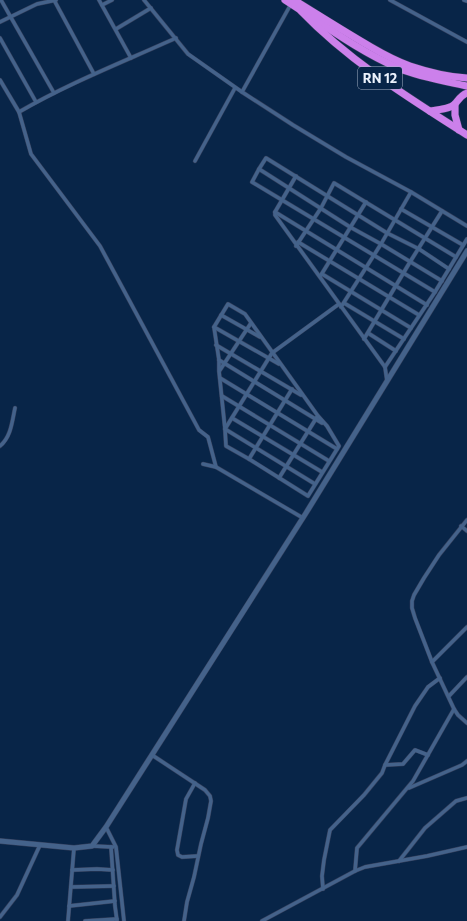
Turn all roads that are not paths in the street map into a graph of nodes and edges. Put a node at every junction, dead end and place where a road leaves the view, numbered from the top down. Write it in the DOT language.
graph roads {
  1 [pos="1,0"];
  2 [pos="55,0"];
  3 [pos="99,0"];
  4 [pos="112,0"];
  5 [pos="144,0"];
  6 [pos="390,0"];
  7 [pos="464,0"];
  8 [pos="290,1"];
  9 [pos="467,1"];
  10 [pos="102,5"];
  11 [pos="151,8"];
  12 [pos="301,10"];
  13 [pos="10,16"];
  14 [pos="0,22"];
  15 [pos="116,29"];
  16 [pos="0,38"];
  17 [pos="176,38"];
  18 [pos="467,42"];
  19 [pos="131,58"];
  20 [pos="94,74"];
  21 [pos="467,78"];
  22 [pos="0,80"];
  23 [pos="467,86"];
  24 [pos="235,88"];
  25 [pos="242,92"];
  26 [pos="54,93"];
  27 [pos="467,93"];
  28 [pos="36,102"];
  29 [pos="455,104"];
  30 [pos="430,111"];
  31 [pos="18,112"];
  32 [pos="459,130"];
  33 [pos="467,135"];
  34 [pos="195,161"];
  35 [pos="259,169"];
  36 [pos="296,176"];
  37 [pos="290,188"];
  38 [pos="411,192"];
  39 [pos="327,196"];
  40 [pos="282,200"];
  41 [pos="366,202"];
  42 [pos="321,208"];
  43 [pos="401,209"];
  44 [pos="275,212"];
  45 [pos="442,212"];
  46 [pos="358,214"];
  47 [pos="313,219"];
  48 [pos="394,221"];
  49 [pos="467,226"];
  50 [pos="350,227"];
  51 [pos="432,227"];
  52 [pos="306,230"];
  53 [pos="387,233"];
  54 [pos="344,237"];
  55 [pos="467,238"];
  56 [pos="425,239"];
  57 [pos="298,244"];
  58 [pos="381,244"];
  59 [pos="463,245"];
  60 [pos="336,249"];
  61 [pos="419,250"];
  62 [pos="467,251"];
  63 [pos="374,255"];
  64 [pos="456,257"];
  65 [pos="330,261"];
  66 [pos="410,262"];
  67 [pos="366,268"];
  68 [pos="449,269"];
  69 [pos="404,273"];
  70 [pos="321,276"];
  71 [pos="359,279"];
  72 [pos="442,281"];
  73 [pos="396,286"];
  74 [pos="351,291"];
  75 [pos="435,292"];
  76 [pos="389,297"];
  77 [pos="344,302"];
  78 [pos="427,305"];
  79 [pos="340,306"];
  80 [pos="382,310"];
  81 [pos="221,315"];
  82 [pos="420,315"];
  83 [pos="375,321"];
  84 [pos="251,323"];
  85 [pos="214,327"];
  86 [pos="411,328"];
  87 [pos="246,329"];
  88 [pos="368,333"];
  89 [pos="262,338"];
  90 [pos="364,339"];
  91 [pos="404,339"];
  92 [pos="239,341"];
  93 [pos="216,345"];
  94 [pos="396,350"];
  95 [pos="231,353"];
  96 [pos="272,353"];
  97 [pos="269,358"];
  98 [pos="219,360"];
  99 [pos="224,363"];
  100 [pos="280,364"];
  101 [pos="385,367"];
  102 [pos="219,371"];
  103 [pos="261,371"];
  104 [pos="220,378"];
  105 [pos="387,381"];
  106 [pos="255,382"];
  107 [pos="295,384"];
  108 [pos="292,390"];
  109 [pos="247,394"];
  110 [pos="222,396"];
  111 [pos="304,396"];
  112 [pos="285,400"];
  113 [pos="239,406"];
  114 [pos="15,408"];
  115 [pos="278,413"];
  116 [pos="232,418"];
  117 [pos="317,418"];
  118 [pos="270,425"];
  119 [pos="225,429"];
  120 [pos="308,432"];
  121 [pos="263,436"];
  122 [pos="301,444"];
  123 [pos="0,446"];
  124 [pos="256,448"];
  125 [pos="337,449"];
  126 [pos="294,455"];
  127 [pos="249,459"];
  128 [pos="329,461"];
  129 [pos="203,464"];
  130 [pos="287,466"];
  131 [pos="216,467"];
  132 [pos="322,472"];
  133 [pos="279,478"];
  134 [pos="315,484"];
  135 [pos="303,518"];
  136 [pos="467,520"];
  137 [pos="461,526"];
  138 [pos="467,531"];
  139 [pos="467,627"];
  140 [pos="432,662"];
  141 [pos="467,677"];
  142 [pos="440,678"];
  143 [pos="449,696"];
  144 [pos="454,709"];
  145 [pos="467,724"];
  146 [pos="152,755"];
  147 [pos="428,755"];
  148 [pos="467,761"];
  149 [pos="385,766"];
  150 [pos="195,783"];
  151 [pos="408,788"];
  152 [pos="467,798"];
  153 [pos="106,827"];
  154 [pos="0,841"];
  155 [pos="40,845"];
  156 [pos="92,846"];
  157 [pos="111,847"];
  158 [pos="116,847"];
  159 [pos="467,847"];
  160 [pos="74,848"];
  161 [pos="198,856"];
  162 [pos="399,862"];
  163 [pos="72,870"];
  164 [pos="113,870"];
  165 [pos="118,871"];
  166 [pos="355,871"];
  167 [pos="114,886"];
  168 [pos="71,887"];
  169 [pos="323,889"];
  170 [pos="115,901"];
  171 [pos="69,906"];
  172 [pos="0,917"];
  173 [pos="117,920"];
  174 [pos="68,921"];
  175 [pos="85,921"];
  176 [pos="124,921"];
  177 [pos="184,921"];
  178 [pos="262,921"];
  1 -- 13 [label="street"];
  2 -- 13 [label="street"];
  2 -- 20 [label="street"];
  3 -- 10 [label="street"];
  4 -- 10 [label="street"];
  5 -- 11 [label="street"];
  6 -- 18 [label="street"];
  7 -- 9 [label="street"];
  8 -- 12 [label="highway, RN 12"];
  8 -- 21 [label="highway"];
  8 -- 25 [label="street"];
  10 -- 15 [label="street"];
  11 -- 15 [label="street"];
  11 -- 17 [label="street"];
  12 -- 23 [label="highway"];
  12 -- 30 [label="highway, RN 12"];
  13 -- 14 [label="street"];
  13 -- 26 [label="street"];
  15 -- 19 [label="street"];
  16 -- 28 [label="street"];
  17 -- 19 [label="street"];
  17 -- 24 [label="street"];
  19 -- 20 [label="street"];
  20 -- 26 [label="street"];
  22 -- 31 [label="street"];
  24 -- 25 [label="street"];
  24 -- 34 [label="street"];
  25 -- 38 [label="street"];
  26 -- 28 [label="street"];
  27 -- 29 [label="highway"];
  28 -- 31 [label="street"];
  29 -- 30 [label="highway"];
  29 -- 32 [label="highway"];
  30 -- 32 [label="highway, RN 12"];
  31 -- 131 [label="street"];
  32 -- 33 [label="highway, RN 12"];
  35 -- 36 [label="street"];
  35 -- 37 [label="street"];
  35 -- 40 [label="street"];
  36 -- 37 [label="street"];
  36 -- 39 [label="street"];
  37 -- 40 [label="street"];
  37 -- 42 [label="street"];
  38 -- 43 [label="street"];
  38 -- 45 [label="street"];
  39 -- 41 [label="street"];
  39 -- 42 [label="street"];
  39 -- 46 [label="street"];
  40 -- 44 [label="street"];
  40 -- 47 [label="street"];
  41 -- 46 [label="street"];
  41 -- 48 [label="street"];
  42 -- 47 [label="street"];
  42 -- 50 [label="street"];
  43 -- 48 [label="street"];
  43 -- 51 [label="street"];
  44 -- 52 [label="street"];
  44 -- 57 [label="street"];
  45 -- 49 [label="street"];
  45 -- 51 [label="street"];
  46 -- 50 [label="street"];
  46 -- 53 [label="street"];
  47 -- 52 [label="street"];
  47 -- 54 [label="street"];
  48 -- 53 [label="street"];
  48 -- 56 [label="street"];
  50 -- 54 [label="street"];
  50 -- 58 [label="street"];
  51 -- 56 [label="street"];
  51 -- 59 [label="street"];
  52 -- 57 [label="street"];
  52 -- 60 [label="street"];
  53 -- 58 [label="street"];
  53 -- 61 [label="street"];
  54 -- 60 [label="street"];
  54 -- 63 [label="street"];
  55 -- 59 [label="street"];
  56 -- 61 [label="street"];
  56 -- 64 [label="street"];
  57 -- 65 [label="street"];
  57 -- 70 [label="street"];
  58 -- 63 [label="street"];
  58 -- 66 [label="street"];
  59 -- 64 [label="street"];
  60 -- 65 [label="street"];
  60 -- 67 [label="street"];
  61 -- 66 [label="street"];
  61 -- 68 [label="street"];
  62 -- 105 [label="street"];
  63 -- 67 [label="street"];
  63 -- 69 [label="street"];
  64 -- 68 [label="street"];
  65 -- 70 [label="street"];
  65 -- 71 [label="street"];
  66 -- 69 [label="street"];
  66 -- 72 [label="street"];
  67 -- 71 [label="street"];
  67 -- 73 [label="street"];
  68 -- 72 [label="street"];
  69 -- 73 [label="street"];
  69 -- 75 [label="street"];
  70 -- 74 [label="street"];
  70 -- 79 [label="street"];
  71 -- 74 [label="street"];
  71 -- 76 [label="street"];
  72 -- 75 [label="street"];
  73 -- 76 [label="street"];
  73 -- 78 [label="street"];
  74 -- 77 [label="street"];
  74 -- 80 [label="street"];
  75 -- 78 [label="street"];
  76 -- 80 [label="street"];
  76 -- 82 [label="street"];
  77 -- 79 [label="street"];
  77 -- 83 [label="street"];
  78 -- 82 [label="street"];
  79 -- 90 [label="street"];
  79 -- 96 [label="street"];
  80 -- 83 [label="street"];
  80 -- 86 [label="street"];
  81 -- 84 [label="street"];
  81 -- 85 [label="street"];
  81 -- 87 [label="street"];
  82 -- 86 [label="street"];
  83 -- 88 [label="street"];
  83 -- 91 [label="street"];
  84 -- 87 [label="street"];
  84 -- 89 [label="street"];
  85 -- 92 [label="street"];
  85 -- 93 [label="street"];
  86 -- 91 [label="street"];
  87 -- 89 [label="street"];
  87 -- 92 [label="street"];
  88 -- 90 [label="street"];
  88 -- 94 [label="street"];
  89 -- 96 [label="street"];
  90 -- 101 [label="street"];
  91 -- 94 [label="street"];
  92 -- 95 [label="street"];
  92 -- 97 [label="street"];
  93 -- 95 [label="street"];
  93 -- 98 [label="street"];
  94 -- 101 [label="street"];
  95 -- 99 [label="street"];
  95 -- 103 [label="street"];
  96 -- 97 [label="street"];
  96 -- 100 [label="street"];
  97 -- 100 [label="street"];
  97 -- 103 [label="street"];
  98 -- 99 [label="street"];
  98 -- 102 [label="street"];
  99 -- 102 [label="street"];
  99 -- 106 [label="street"];
  100 -- 107 [label="street"];
  101 -- 105 [label="street"];
  102 -- 104 [label="street"];
  103 -- 106 [label="street"];
  103 -- 108 [label="street"];
  104 -- 109 [label="street"];
  104 -- 110 [label="street"];
  105 -- 135 [label="street"];
  106 -- 109 [label="street"];
  106 -- 112 [label="street"];
  107 -- 108 [label="street"];
  107 -- 111 [label="street"];
  108 -- 111 [label="street"];
  108 -- 112 [label="street"];
  109 -- 113 [label="street"];
  109 -- 115 [label="street"];
  110 -- 113 [label="street"];
  110 -- 119 [label="street"];
  111 -- 117 [label="street"];
  112 -- 115 [label="street"];
  112 -- 117 [label="street"];
  113 -- 116 [label="street"];
  113 -- 118 [label="street"];
  114 -- 123 [label="street"];
  115 -- 118 [label="street"];
  115 -- 120 [label="street"];
  116 -- 119 [label="street"];
  116 -- 121 [label="street"];
  117 -- 120 [label="street"];
  117 -- 125 [label="street"];
  118 -- 121 [label="street"];
  118 -- 122 [label="street"];
  119 -- 124 [label="street"];
  119 -- 127 [label="street"];
  120 -- 122 [label="street"];
  120 -- 125 [label="street"];
  121 -- 124 [label="street"];
  121 -- 126 [label="street"];
  122 -- 126 [label="street"];
  122 -- 128 [label="street"];
  124 -- 127 [label="street"];
  124 -- 130 [label="street"];
  125 -- 128 [label="street"];
  126 -- 130 [label="street"];
  126 -- 132 [label="street"];
  127 -- 133 [label="street"];
  128 -- 132 [label="street"];
  129 -- 131 [label="street"];
  130 -- 133 [label="street"];
  130 -- 134 [label="street"];
  131 -- 135 [label="street"];
  132 -- 134 [label="street"];
  133 -- 134 [label="street"];
  135 -- 146 [label="street"];
  136 -- 137 [label="street"];
  137 -- 138 [label="street"];
  137 -- 140 [label="street"];
  139 -- 140 [label="street"];
  140 -- 142 [label="street"];
  141 -- 143 [label="street"];
  142 -- 143 [label="street"];
  142 -- 149 [label="street"];
  143 -- 144 [label="street"];
  144 -- 145 [label="street"];
  144 -- 147 [label="street"];
  146 -- 150 [label="street"];
  146 -- 153 [label="street"];
  147 -- 149 [label="street"];
  147 -- 151 [label="street"];
  148 -- 151 [label="street"];
  149 -- 169 [label="street"];
  150 -- 161 [label="street"];
  150 -- 161 [label="street"];
  151 -- 166 [label="street"];
  152 -- 162 [label="street"];
  153 -- 156 [label="street"];
  153 -- 158 [label="street"];
  154 -- 155 [label="street"];
  155 -- 160 [label="street"];
  155 -- 172 [label="street"];
  156 -- 157 [label="street"];
  156 -- 160 [label="street"];
  157 -- 158 [label="street"];
  157 -- 164 [label="street"];
  158 -- 165 [label="street"];
  159 -- 162 [label="street"];
  160 -- 163 [label="street"];
  161 -- 177 [label="street"];
  162 -- 166 [label="street"];
  163 -- 164 [label="street"];
  163 -- 168 [label="street"];
  164 -- 165 [label="street"];
  164 -- 167 [label="street"];
  165 -- 176 [label="street"];
  166 -- 169 [label="street"];
  167 -- 168 [label="street"];
  167 -- 170 [label="street"];
  168 -- 171 [label="street"];
  169 -- 178 [label="street"];
  170 -- 171 [label="street"];
  170 -- 173 [label="street"];
  171 -- 174 [label="street"];
  173 -- 175 [label="street"];
}
